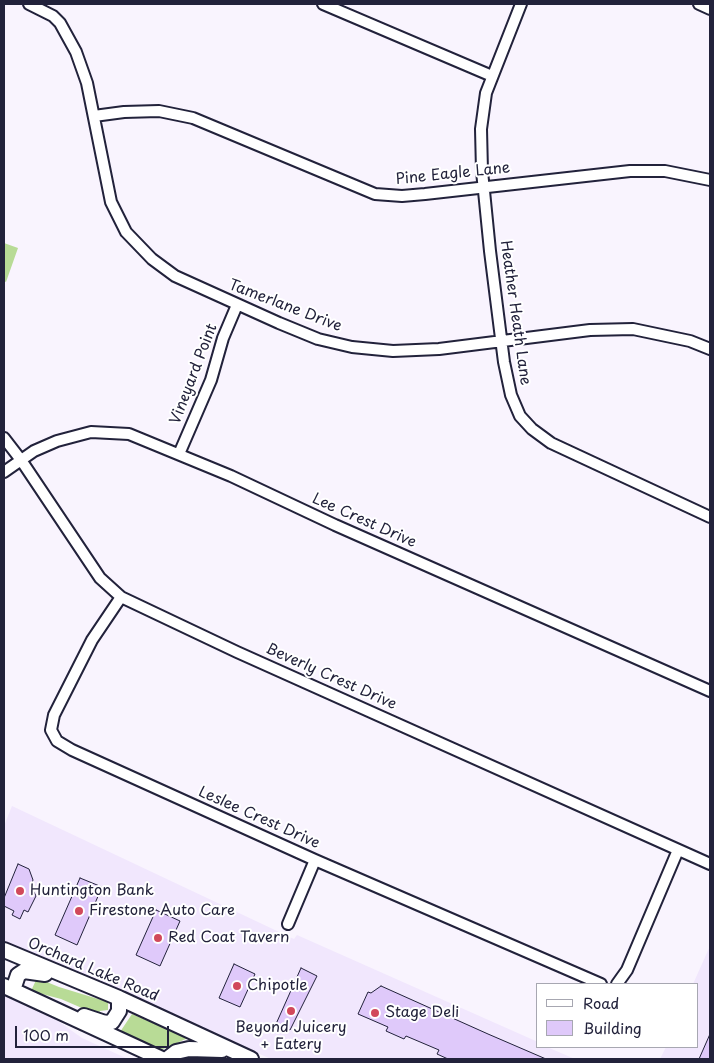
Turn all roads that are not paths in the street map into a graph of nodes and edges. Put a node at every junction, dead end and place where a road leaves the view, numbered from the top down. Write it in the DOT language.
graph roads {
  1 [pos="29,4"];
  2 [pos="47,4"];
  3 [pos="323,4"];
  4 [pos="521,4"];
  5 [pos="699,4"];
  6 [pos="710,9"];
  7 [pos="53,16"];
  8 [pos="492,76"];
  9 [pos="94,116"];
  10 [pos="710,180"];
  11 [pos="484,187"];
  12 [pos="237,305"];
  13 [pos="501,340"];
  14 [pos="710,349"];
  15 [pos="4,438"];
  16 [pos="179,454"];
  17 [pos="21,460"];
  18 [pos="4,472"];
  19 [pos="710,517"];
  20 [pos="121,597"];
  21 [pos="710,691"];
  22 [pos="678,850"];
  23 [pos="315,860"];
  24 [pos="710,864"];
  25 [pos="288,924"];
  26 [pos="4,950"];
  27 [pos="68,977"];
  28 [pos="599,983"];
  29 [pos="618,983"];
  30 [pos="8,988"];
  31 [pos="119,998"];
  32 [pos="36,1001"];
  33 [pos="233,1051"];
  34 [pos="162,1059"];
  35 [pos="167,1059"];
  36 [pos="251,1059"];
  1 -- 7 [label="street, Tamerlane Drive"];
  2 -- 7 [label="street, Tamerlane Drive"];
  3 -- 8 [label="street"];
  4 -- 8 [label="street, Heather Heath Lane"];
  5 -- 6 [label="street"];
  7 -- 9 [label="street, Tamerlane Drive"];
  8 -- 11 [label="street, Heather Heath Lane"];
  9 -- 11 [label="street, Pine Eagle Lane"];
  9 -- 12 [label="street, Tamerlane Drive"];
  10 -- 11 [label="street, Pine Eagle Lane"];
  11 -- 13 [label="street, Heather Heath Lane"];
  12 -- 13 [label="street, Tamerlane Drive"];
  12 -- 16 [label="street, Vineyard Point"];
  13 -- 14 [label="street, Tamerlane Drive"];
  13 -- 19 [label="street, Heather Heath Lane"];
  15 -- 17 [label="street, Beverly Crest Drive"];
  16 -- 17 [label="street, Lee Crest Drive"];
  16 -- 21 [label="street, Lee Crest Drive"];
  17 -- 18 [label="street, Lee Crest Drive"];
  17 -- 20 [label="street, Beverly Crest Drive"];
  20 -- 22 [label="street, Beverly Crest Drive"];
  20 -- 23 [label="street, Leslee Crest Drive"];
  22 -- 24 [label="street, Beverly Crest Drive"];
  22 -- 29 [label="street"];
  23 -- 25 [label="street"];
  23 -- 28 [label="street, Leslee Crest Drive"];
  26 -- 27 [label="main road, Orchard Lake Road"];
  27 -- 30 [label="main road"];
  27 -- 31 [label="main road, Orchard Lake Road"];
  30 -- 32 [label="main road"];
  31 -- 32 [label="main road"];
  31 -- 33 [label="main road, Orchard Lake Road"];
  32 -- 34 [label="main road"];
  33 -- 35 [label="main road"];
  33 -- 36 [label="main road, Orchard Lake Road"];
}
